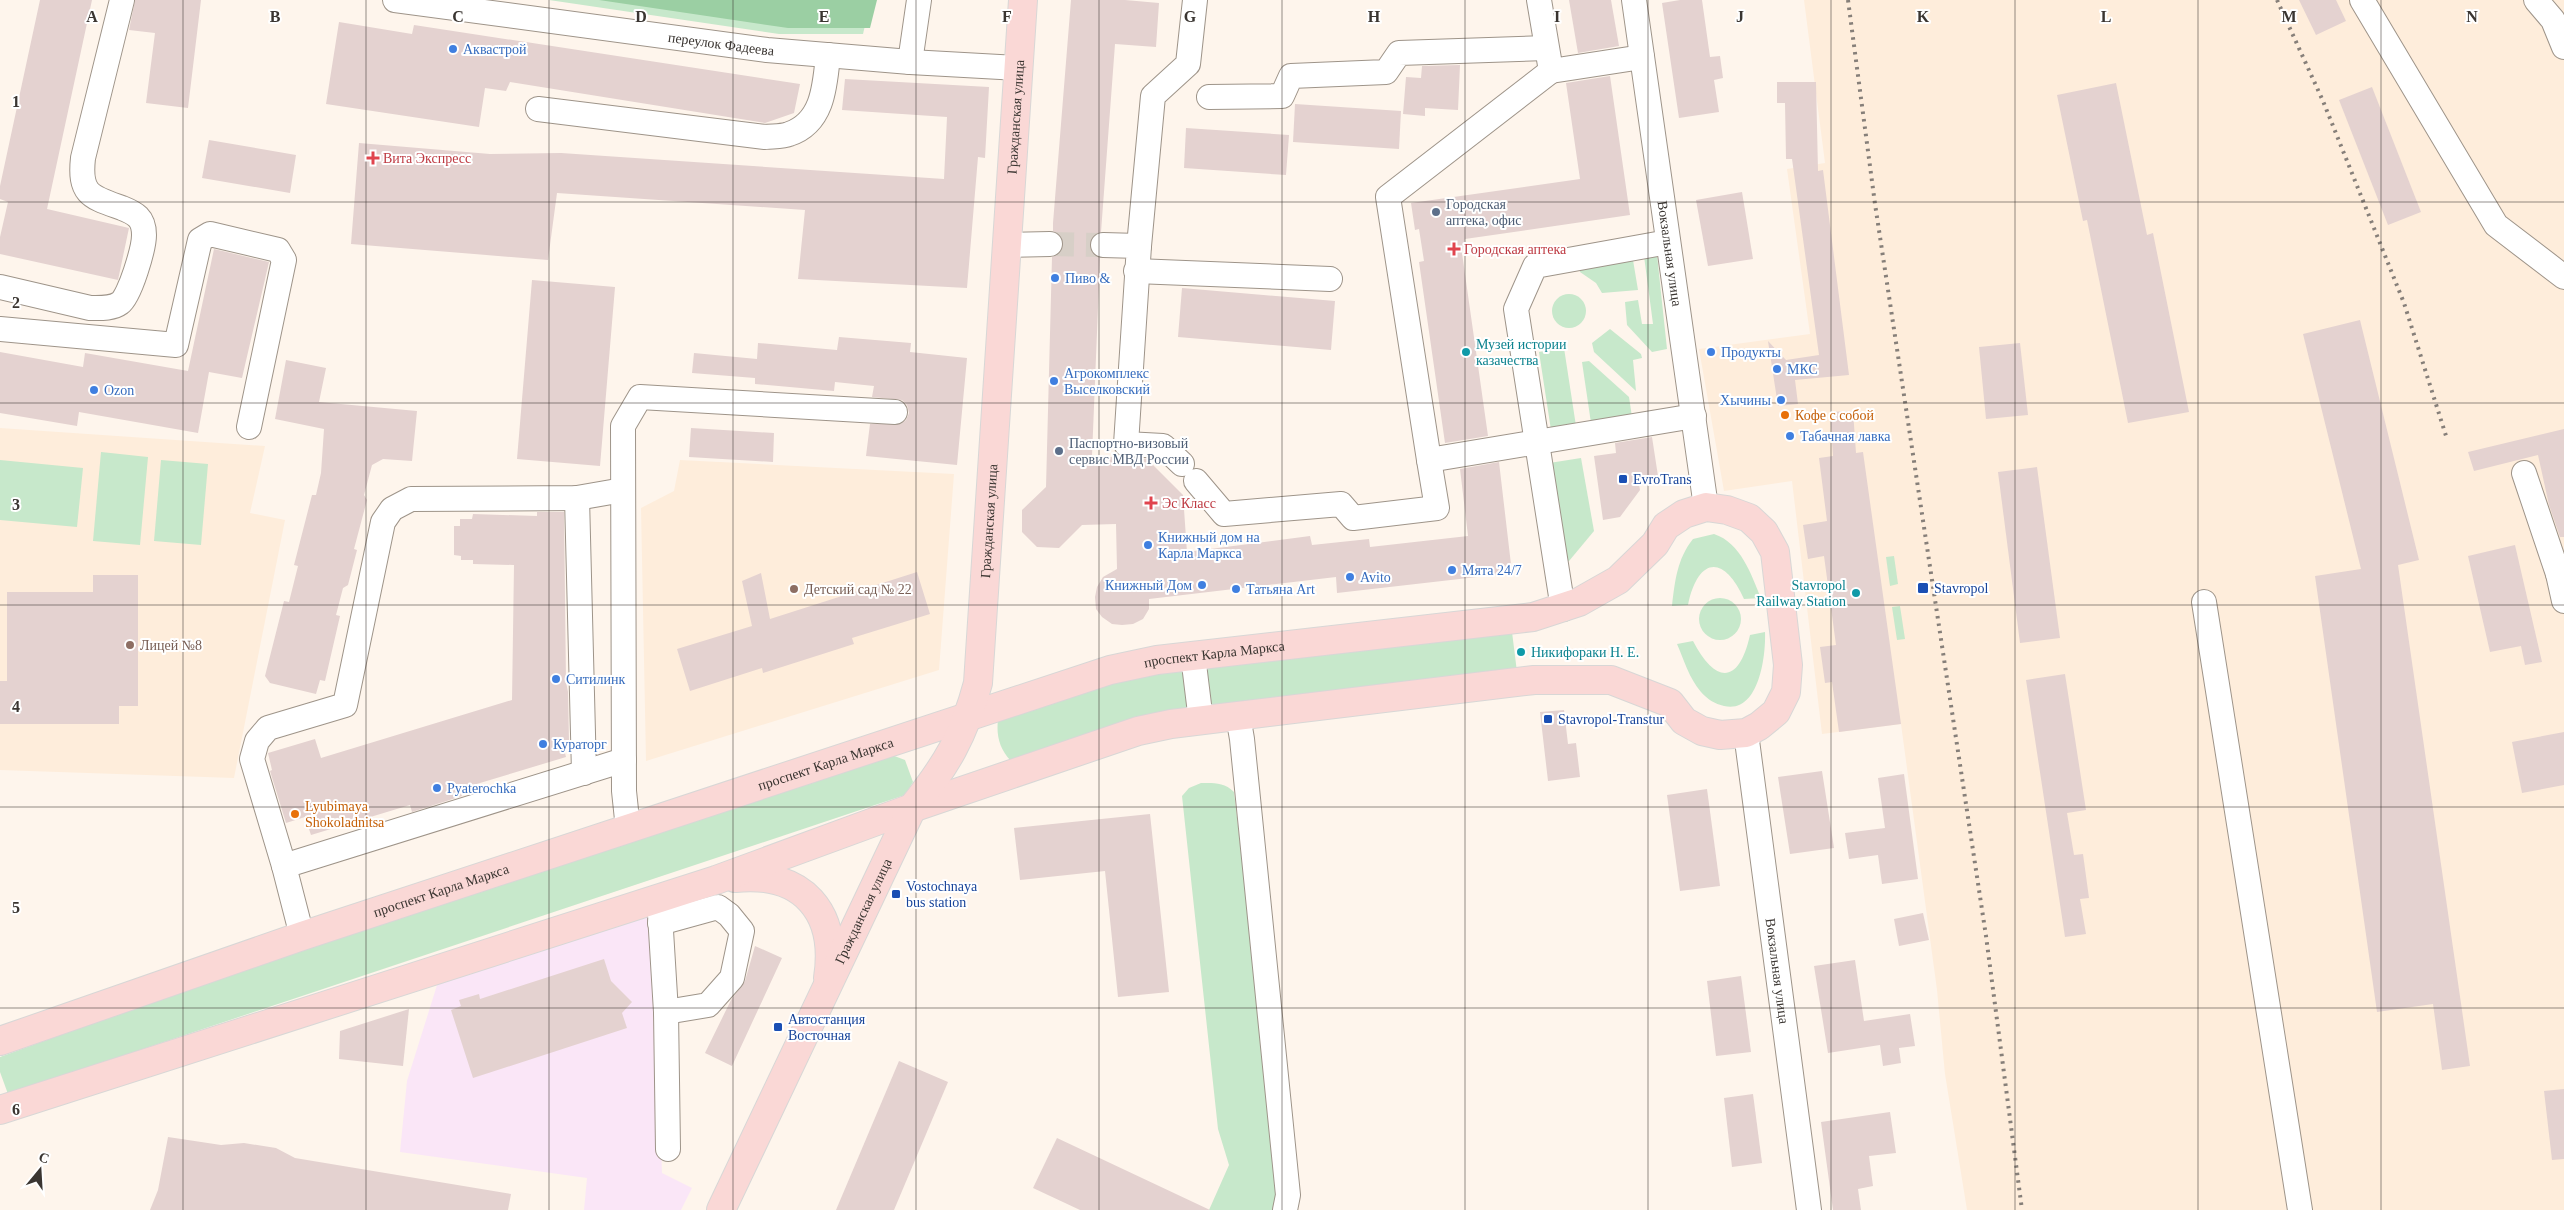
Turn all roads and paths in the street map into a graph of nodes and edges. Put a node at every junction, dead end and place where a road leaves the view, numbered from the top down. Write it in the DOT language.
graph roads {
  1 [pos="122,0"];
  2 [pos="395,0"];
  3 [pos="919,0"];
  4 [pos="1023,0"];
  5 [pos="1195,0"];
  6 [pos="1539,0"];
  7 [pos="1634,0"];
  8 [pos="2362,0"];
  9 [pos="2536,0"];
  10 [pos="2564,47"];
  11 [pos="1546,48"];
  12 [pos="828,55"];
  13 [pos="1642,57"];
  14 [pos="910,62"];
  15 [pos="1019,68"];
  16 [pos="1551,71"];
  17 [pos="1209,96"];
  18 [pos="538,109"];
  19 [pos="1668,242"];
  20 [pos="1050,244"];
  21 [pos="1007,245"];
  22 [pos="1103,245"];
  23 [pos="1139,246"];
  24 [pos="1136,271"];
  25 [pos="2564,277"];
  26 [pos="1330,279"];
  27 [pos="0,286"];
  28 [pos="0,329"];
  29 [pos="895,412"];
  30 [pos="1694,416"];
  31 [pos="249,427"];
  32 [pos="1536,444"];
  33 [pos="1429,460"];
  34 [pos="2524,473"];
  35 [pos="623,490"];
  36 [pos="577,498"];
  37 [pos="1706,507"];
  38 [pos="2561,573"];
  39 [pos="2564,601"];
  40 [pos="2204,602"];
  41 [pos="1562,609"];
  42 [pos="1193,656"];
  43 [pos="1238,716"];
  44 [pos="969,718"];
  45 [pos="1201,721"];
  46 [pos="1746,733"];
  47 [pos="624,760"];
  48 [pos="584,773"];
  49 [pos="912,808"];
  50 [pos="628,830"];
  51 [pos="284,866"];
  52 [pos="716,880"];
  53 [pos="660,911"];
  54 [pos="302,936"];
  55 [pos="821,1004"];
  56 [pos="666,1012"];
  57 [pos="0,1042"];
  58 [pos="0,1110"];
  59 [pos="668,1150"];
  60 [pos="721,1210"];
  61 [pos="1285,1210"];
  62 [pos="1808,1210"];
  63 [pos="2300,1210"];
  1 -- 27 [label="street"];
  2 -- 12 [label="street, переулок Фадеева"];
  3 -- 14 [label="street"];
  4 -- 15 [label="main road, Гражданская улица"];
  5 -- 23 [label="street"];
  6 -- 11 [label="street"];
  7 -- 13 [label="street, Вокзальная улица"];
  8 -- 25 [label="street"];
  9 -- 10 [label="street"];
  11 -- 16 [label="street"];
  11 -- 17 [label="street"];
  12 -- 14 [label="street, переулок Фадеева"];
  12 -- 18 [label="street"];
  13 -- 16 [label="street"];
  13 -- 19 [label="street, Вокзальная улица"];
  14 -- 15 [label="street, переулок Фадеева"];
  15 -- 21 [label="main road, Гражданская улица"];
  16 -- 33 [label="street"];
  19 -- 30 [label="street, Вокзальная улица"];
  19 -- 32 [label="street"];
  20 -- 21 [label="street"];
  21 -- 44 [label="main road, Гражданская улица"];
  22 -- 23 [label="street"];
  23 -- 24 [label="street"];
  24 -- 26 [label="street"];
  24 -- 33 [label="street"];
  28 -- 31 [label="street"];
  29 -- 35 [label="street"];
  30 -- 32 [label="street"];
  30 -- 37 [label="street, Вокзальная улица"];
  32 -- 33 [label="street"];
  32 -- 41 [label="street"];
  34 -- 38 [label="street"];
  35 -- 36 [label="street"];
  35 -- 47 [label="street"];
  36 -- 48 [label="street"];
  36 -- 51 [label="street"];
  37 -- 41 [label="main road, проспект Карла Маркса"];
  37 -- 46 [label="main road"];
  38 -- 39 [label="street"];
  40 -- 63 [label="street"];
  41 -- 42 [label="main road, проспект Карла Маркса"];
  42 -- 44 [label="main road, проспект Карла Маркса"];
  42 -- 45 [label="street"];
  43 -- 45 [label="main road"];
  43 -- 46 [label="main road"];
  43 -- 61 [label="street"];
  44 -- 49 [label="main road, Гражданская улица"];
  44 -- 50 [label="main road, проспект Карла Маркса"];
  45 -- 49 [label="main road"];
  46 -- 62 [label="street, Вокзальная улица"];
  47 -- 48 [label="street"];
  47 -- 50 [label="street"];
  48 -- 51 [label="street"];
  49 -- 52 [label="main road"];
  49 -- 55 [label="main road, Гражданская улица"];
  50 -- 54 [label="main road, проспект Карла Маркса"];
  51 -- 54 [label="street"];
  52 -- 53 [label="main road"];
  52 -- 55 [label="main road, Гражданская улица"];
  53 -- 56 [label="street"];
  53 -- 56 [label="street"];
  53 -- 58 [label="main road"];
  54 -- 57 [label="main road, проспект Карла Маркса"];
  55 -- 60 [label="main road, Гражданская улица"];
  56 -- 59 [label="street"];
}
